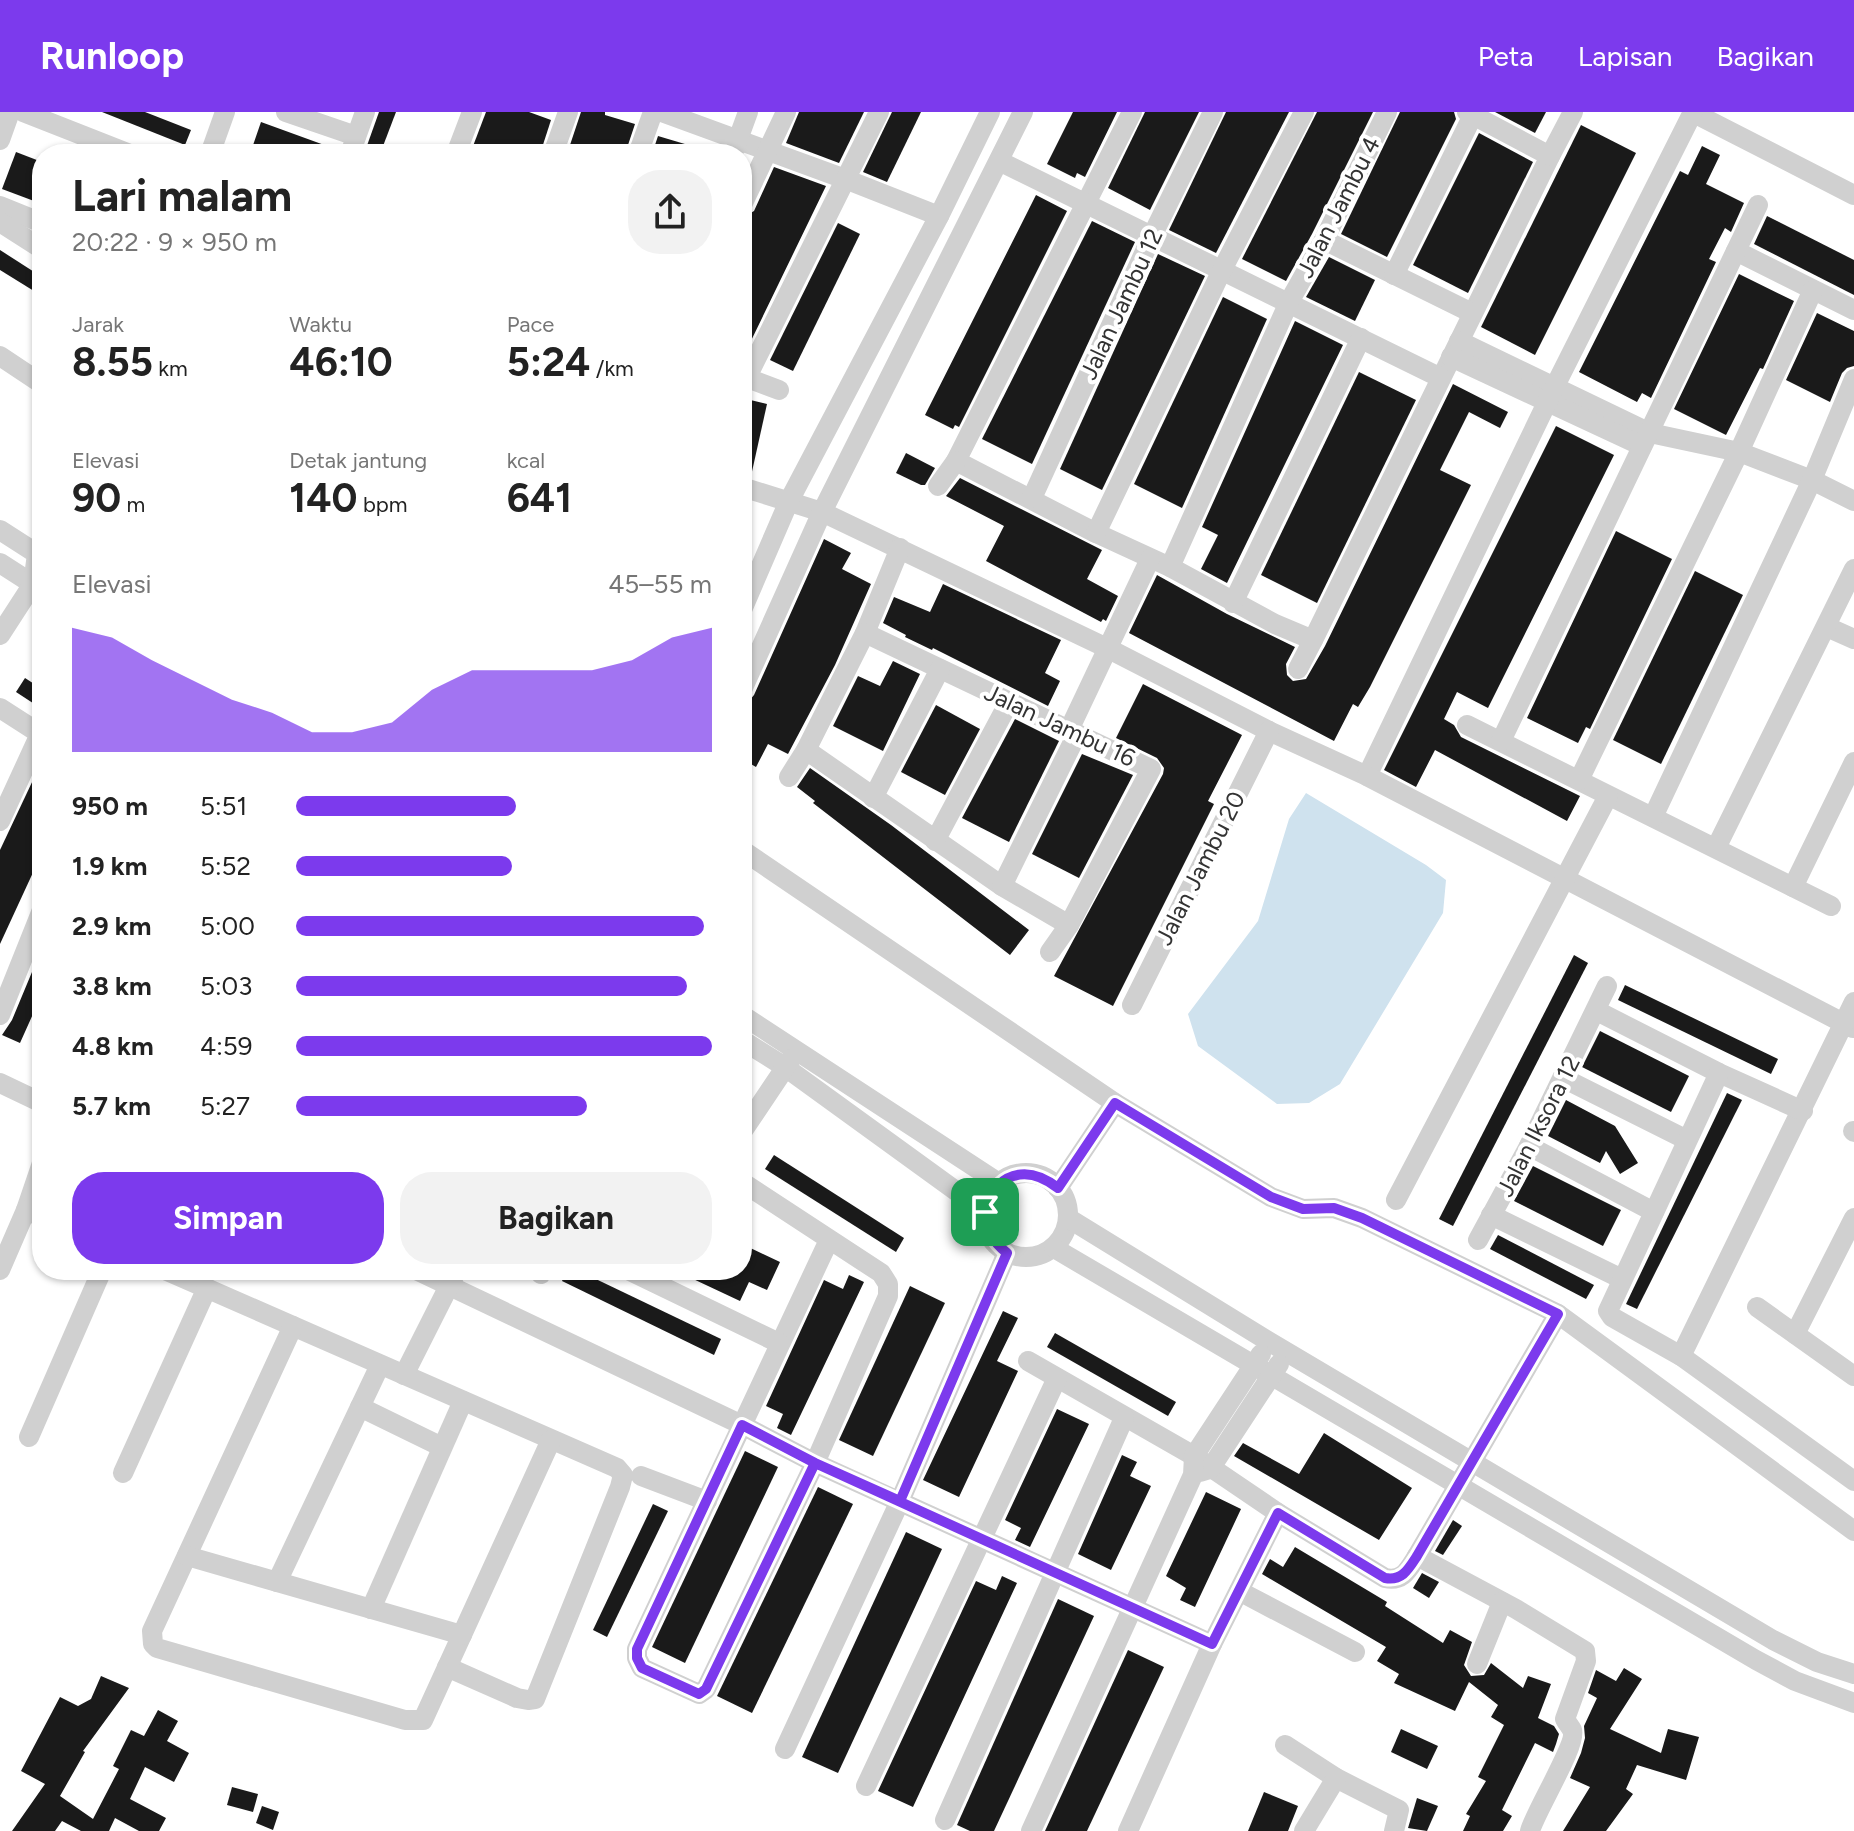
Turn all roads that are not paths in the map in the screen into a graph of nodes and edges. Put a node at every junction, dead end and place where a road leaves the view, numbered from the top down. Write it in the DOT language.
graph roads {
  1 [pos="10,112"];
  2 [pos="23,112"];
  3 [pos="225,112"];
  4 [pos="286,112"];
  5 [pos="365,112"];
  6 [pos="472,112"];
  7 [pos="568,112"];
  8 [pos="653,112"];
  9 [pos="662,112"];
  10 [pos="748,112"];
  11 [pos="786,112"];
  12 [pos="879,112"];
  13 [pos="990,112"];
  14 [pos="1023,112"];
  15 [pos="1132,112"];
  16 [pos="1213,112"];
  17 [pos="1304,112"];
  18 [pos="1387,112"];
  19 [pos="1573,112"];
  20 [pos="1693,112"];
  21 [pos="1470,114"];
  22 [pos="0,140"];
  23 [pos="105,144"];
  24 [pos="214,144"];
  25 [pos="351,144"];
  26 [pos="353,144"];
  27 [pos="460,144"];
  28 [pos="557,144"];
  29 [pos="642,144"];
  30 [pos="729,144"];
  31 [pos="736,144"];
  32 [pos="752,149"];
  33 [pos="767,151"];
  34 [pos="1550,156"];
  35 [pos="999,161"];
  36 [pos="845,179"];
  37 [pos="752,183"];
  38 [pos="1854,195"];
  39 [pos="1087,204"];
  40 [pos="1758,205"];
  41 [pos="0,206"];
  42 [pos="939,216"];
  43 [pos="32,219"];
  44 [pos="0,222"];
  45 [pos="1152,236"];
  46 [pos="1324,240"];
  47 [pos="32,243"];
  48 [pos="1736,251"];
  49 [pos="1222,270"];
  50 [pos="1394,275"];
  51 [pos="1813,290"];
  52 [pos="1289,302"];
  53 [pos="1854,310"];
  54 [pos="1472,313"];
  55 [pos="1361,338"];
  56 [pos="1455,349"];
  57 [pos="0,356"];
  58 [pos="752,360"];
  59 [pos="32,377"];
  60 [pos="1441,378"];
  61 [pos="752,379"];
  62 [pos="1854,379"];
  63 [pos="779,390"];
  64 [pos="1551,394"];
  65 [pos="1646,439"];
  66 [pos="1739,452"];
  67 [pos="956,461"];
  68 [pos="1812,480"];
  69 [pos="938,486"];
  70 [pos="752,490"];
  71 [pos="1032,498"];
  72 [pos="789,501"];
  73 [pos="1854,501"];
  74 [pos="822,512"];
  75 [pos="0,530"];
  76 [pos="1096,533"];
  77 [pos="900,548"];
  78 [pos="32,551"];
  79 [pos="1150,559"];
  80 [pos="0,563"];
  81 [pos="1170,567"];
  82 [pos="1854,569"];
  83 [pos="32,584"];
  84 [pos="752,587"];
  85 [pos="32,593"];
  86 [pos="1233,603"];
  87 [pos="1827,627"];
  88 [pos="865,633"];
  89 [pos="0,635"];
  90 [pos="1854,639"];
  91 [pos="1313,640"];
  92 [pos="1109,649"];
  93 [pos="752,668"];
  94 [pos="940,669"];
  95 [pos="1298,669"];
  96 [pos="1009,702"];
  97 [pos="0,708"];
  98 [pos="1467,725"];
  99 [pos="32,729"];
  100 [pos="1269,731"];
  101 [pos="1073,732"];
  102 [pos="1501,741"];
  103 [pos="806,750"];
  104 [pos="32,754"];
  105 [pos="1854,762"];
  106 [pos="1367,776"];
  107 [pos="789,777"];
  108 [pos="1579,780"];
  109 [pos="1608,796"];
  110 [pos="873,798"];
  111 [pos="1653,817"];
  112 [pos="0,821"];
  113 [pos="935,841"];
  114 [pos="1716,848"];
  115 [pos="752,857"];
  116 [pos="1566,881"];
  117 [pos="1002,886"];
  118 [pos="1793,887"];
  119 [pos="1831,906"];
  120 [pos="1069,925"];
  121 [pos="32,935"];
  122 [pos="1050,952"];
  123 [pos="1607,986"];
  124 [pos="1854,1002"];
  125 [pos="1132,1005"];
  126 [pos="1597,1011"];
  127 [pos="0,1015"];
  128 [pos="752,1024"];
  129 [pos="1849,1026"];
  130 [pos="752,1044"];
  131 [pos="791,1059"];
  132 [pos="1719,1073"];
  133 [pos="1563,1078"];
  134 [pos="0,1083"];
  135 [pos="32,1098"];
  136 [pos="1115,1103"];
  137 [pos="1803,1111"];
  138 [pos="752,1117"];
  139 [pos="1687,1140"];
  140 [pos="1529,1146"];
  141 [pos="999,1183"];
  142 [pos="1058,1188"];
  143 [pos="752,1193"];
  144 [pos="1396,1200"];
  145 [pos="985,1212"];
  146 [pos="1654,1212"];
  147 [pos="1491,1215"];
  148 [pos="32,1216"];
  149 [pos="1068,1218"];
  150 [pos="1854,1221"];
  151 [pos="829,1240"];
  152 [pos="1478,1240"];
  153 [pos="1054,1248"];
  154 [pos="1007,1253"];
  155 [pos="0,1270"];
  156 [pos="1622,1279"];
  157 [pos="98,1280"];
  158 [pos="188,1280"];
  159 [pos="453,1280"];
  160 [pos="458,1280"];
  161 [pos="649,1280"];
  162 [pos="207,1288"];
  163 [pos="1757,1307"];
  164 [pos="1558,1314"];
  165 [pos="293,1326"];
  166 [pos="1795,1334"];
  167 [pos="779,1343"];
  168 [pos="1278,1346"];
  169 [pos="1681,1356"];
  170 [pos="1028,1361"];
  171 [pos="380,1365"];
  172 [pos="1263,1369"];
  173 [pos="404,1375"];
  174 [pos="1854,1376"];
  175 [pos="1057,1378"];
  176 [pos="463,1401"];
  177 [pos="360,1407"];
  178 [pos="1124,1418"];
  179 [pos="742,1425"];
  180 [pos="29,1437"];
  181 [pos="551,1440"];
  182 [pos="442,1447"];
  183 [pos="1473,1462"];
  184 [pos="815,1463"];
  185 [pos="1199,1466"];
  186 [pos="123,1473"];
  187 [pos="641,1476"];
  188 [pos="1854,1481"];
  189 [pos="1457,1485"];
  190 [pos="707,1501"];
  191 [pos="900,1501"];
  192 [pos="1278,1513"];
  193 [pos="1854,1531"];
  194 [pos="981,1537"];
  195 [pos="187,1556"];
  196 [pos="1417,1556"];
  197 [pos="1055,1572"];
  198 [pos="277,1582"];
  199 [pos="1239,1591"];
  200 [pos="1502,1602"];
  201 [pos="1132,1608"];
  202 [pos="371,1609"];
  203 [pos="462,1635"];
  204 [pos="1212,1644"];
  205 [pos="1355,1652"];
  206 [pos="1477,1664"];
  207 [pos="447,1667"];
  208 [pos="1854,1674"];
  209 [pos="1854,1703"];
  210 [pos="1285,1745"];
  211 [pos="785,1749"];
  212 [pos="1336,1778"];
  213 [pos="866,1786"];
  214 [pos="945,1820"];
  215 [pos="1031,1831"];
  216 [pos="1128,1831"];
  217 [pos="1304,1831"];
  218 [pos="1394,1831"];
  219 [pos="1530,1831"];
  1 -- 22 [label="street"];
  2 -- 23 [label="street"];
  3 -- 24 [label="street"];
  4 -- 25 [label="street"];
  5 -- 26 [label="street"];
  6 -- 27 [label="street"];
  7 -- 28 [label="street"];
  8 -- 29 [label="street"];
  9 -- 30 [label="street"];
  10 -- 31 [label="street"];
  11 -- 33 [label="street"];
  12 -- 36 [label="street"];
  13 -- 42 [label="street"];
  14 -- 35 [label="street"];
  15 -- 39 [label="street"];
  16 -- 45 [label="street, Jalan Jambu 12"];
  17 -- 49 [label="street"];
  18 -- 46 [label="street, Jalan Jambu 4"];
  19 -- 34 [label="street"];
  20 -- 38 [label="street"];
  20 -- 64 [label="street"];
  21 -- 34 [label="street"];
  21 -- 50 [label="street"];
  32 -- 33 [label="street"];
  33 -- 36 [label="street"];
  33 -- 37 [label="street"];
  34 -- 54 [label="street"];
  35 -- 39 [label="street"];
  35 -- 74 [label="street"];
  36 -- 42 [label="street"];
  36 -- 58 [label="street"];
  39 -- 45 [label="street"];
  39 -- 67 [label="street"];
  40 -- 48 [label="street"];
  41 -- 43 [label="street"];
  42 -- 72 [label="street"];
  44 -- 47 [label="street"];
  45 -- 49 [label="street"];
  45 -- 71 [label="street, Jalan Jambu 12"];
  46 -- 50 [label="street"];
  46 -- 52 [label="street, Jalan Jambu 4"];
  48 -- 51 [label="street"];
  48 -- 65 [label="street"];
  49 -- 52 [label="street"];
  49 -- 76 [label="street"];
  50 -- 54 [label="street"];
  51 -- 53 [label="street"];
  51 -- 66 [label="street"];
  52 -- 55 [label="street"];
  52 -- 81 [label="street, Jalan Jambu 4"];
  54 -- 56 [label="street"];
  55 -- 60 [label="street"];
  55 -- 86 [label="street"];
  56 -- 60 [label="street"];
  56 -- 64 [label="street"];
  57 -- 59 [label="street"];
  60 -- 91 [label="street"];
  61 -- 63 [label="street"];
  62 -- 68 [label="street"];
  64 -- 65 [label="street"];
  64 -- 106 [label="street"];
  65 -- 66 [label="street"];
  65 -- 102 [label="street"];
  66 -- 68 [label="street"];
  66 -- 108 [label="street"];
  67 -- 69 [label="street"];
  67 -- 71 [label="street"];
  68 -- 73 [label="street"];
  68 -- 111 [label="street"];
  70 -- 72 [label="street"];
  71 -- 76 [label="street"];
  72 -- 74 [label="street"];
  72 -- 84 [label="street"];
  74 -- 77 [label="street"];
  74 -- 93 [label="street"];
  75 -- 78 [label="street"];
  76 -- 79 [label="street"];
  77 -- 88 [label="street"];
  77 -- 92 [label="street"];
  79 -- 81 [label="street"];
  79 -- 92 [label="street"];
  80 -- 83 [label="street"];
  81 -- 86 [label="street"];
  82 -- 87 [label="street"];
  85 -- 89 [label="street"];
  86 -- 91 [label="street"];
  87 -- 90 [label="street"];
  87 -- 114 [label="street"];
  88 -- 94 [label="street, Jalan Jambu 16"];
  88 -- 103 [label="street"];
  91 -- 95 [label="street"];
  92 -- 100 [label="street"];
  92 -- 101 [label="street"];
  94 -- 96 [label="street, Jalan Jambu 16"];
  94 -- 110 [label="street"];
  96 -- 101 [label="street, Jalan Jambu 16"];
  96 -- 113 [label="street"];
  97 -- 99 [label="street"];
  98 -- 102 [label="street"];
  100 -- 106 [label="street"];
  100 -- 125 [label="street, Jalan Jambu 20"];
  101 -- 117 [label="street"];
  101 -- 120 [label="street, Jalan Jambu 16"];
  102 -- 108 [label="street"];
  103 -- 107 [label="street"];
  103 -- 110 [label="street"];
  104 -- 112 [label="street"];
  105 -- 118 [label="street"];
  106 -- 116 [label="street"];
  108 -- 109 [label="street"];
  109 -- 111 [label="street"];
  109 -- 116 [label="street"];
  110 -- 113 [label="street"];
  111 -- 114 [label="street"];
  113 -- 117 [label="street"];
  114 -- 118 [label="street"];
  115 -- 136 [label="street"];
  116 -- 129 [label="street"];
  116 -- 144 [label="street"];
  117 -- 120 [label="street"];
  118 -- 119 [label="street"];
  120 -- 122 [label="street, Jalan Jambu 16"];
  121 -- 127 [label="street"];
  123 -- 126 [label="street, Jalan Iksora 12"];
  124 -- 129 [label="street"];
  126 -- 132 [label="street"];
  126 -- 133 [label="street, Jalan Iksora 12"];
  128 -- 131 [label="street"];
  129 -- 137 [label="street"];
  130 -- 131 [label="street"];
  131 -- 138 [label="street"];
  131 -- 141 [label="street"];
  131 -- 145 [label="street"];
  132 -- 137 [label="street"];
  132 -- 139 [label="street"];
  133 -- 139 [label="street"];
  133 -- 140 [label="street, Jalan Iksora 12"];
  134 -- 135 [label="street"];
  136 -- 142 [label="street"];
  136 -- 164 [label="street"];
  137 -- 169 [label="street"];
  139 -- 146 [label="street"];
  140 -- 146 [label="street"];
  140 -- 147 [label="street, Jalan Iksora 12"];
  141 -- 142 [label="street"];
  141 -- 145 [label="street"];
  142 -- 149 [label="street"];
  143 -- 151 [label="street"];
  145 -- 154 [label="street"];
  146 -- 156 [label="street"];
  147 -- 152 [label="street, Jalan Iksora 12"];
  147 -- 156 [label="street"];
  148 -- 155 [label="street"];
  149 -- 153 [label="street"];
  149 -- 168 [label="street"];
  150 -- 166 [label="street"];
  151 -- 167 [label="street"];
  151 -- 184 [label="street"];
  153 -- 154 [label="street"];
  153 -- 172 [label="street"];
  154 -- 191 [label="street"];
  156 -- 169 [label="street"];
  157 -- 180 [label="street"];
  158 -- 162 [label="street"];
  159 -- 173 [label="street"];
  160 -- 179 [label="street"];
  161 -- 167 [label="street"];
  162 -- 165 [label="street"];
  162 -- 186 [label="street"];
  163 -- 166 [label="street"];
  164 -- 183 [label="street"];
  164 -- 193 [label="street"];
  165 -- 171 [label="street"];
  165 -- 195 [label="street"];
  166 -- 174 [label="street"];
  167 -- 179 [label="street"];
  168 -- 172 [label="street"];
  168 -- 183 [label="street"];
  169 -- 188 [label="street"];
  170 -- 175 [label="street"];
  171 -- 173 [label="street"];
  171 -- 177 [label="street"];
  172 -- 185 [label="street"];
  172 -- 189 [label="street"];
  173 -- 176 [label="street"];
  175 -- 178 [label="street"];
  175 -- 194 [label="street"];
  176 -- 181 [label="street"];
  176 -- 182 [label="street"];
  177 -- 182 [label="street"];
  177 -- 198 [label="street"];
  178 -- 185 [label="street"];
  178 -- 197 [label="street"];
  179 -- 184 [label="street"];
  179 -- 190 [label="street"];
  181 -- 203 [label="street"];
  181 -- 207 [label="street"];
  182 -- 202 [label="street"];
  183 -- 189 [label="street"];
  183 -- 208 [label="street"];
  184 -- 190 [label="street"];
  184 -- 191 [label="street"];
  185 -- 192 [label="street"];
  185 -- 201 [label="street"];
  187 -- 190 [label="street"];
  189 -- 196 [label="street"];
  189 -- 209 [label="street"];
  191 -- 194 [label="street"];
  191 -- 211 [label="street"];
  192 -- 196 [label="street"];
  192 -- 199 [label="street"];
  194 -- 197 [label="street"];
  194 -- 213 [label="street"];
  195 -- 198 [label="street"];
  195 -- 207 [label="street"];
  196 -- 200 [label="street"];
  197 -- 201 [label="street"];
  197 -- 214 [label="street"];
  198 -- 202 [label="street"];
  199 -- 204 [label="street"];
  199 -- 205 [label="street"];
  200 -- 206 [label="street"];
  200 -- 219 [label="street"];
  201 -- 204 [label="street"];
  201 -- 215 [label="street"];
  202 -- 203 [label="street"];
  203 -- 207 [label="street"];
  204 -- 216 [label="street"];
  210 -- 212 [label="street"];
  212 -- 217 [label="street"];
  212 -- 218 [label="street"];
}
